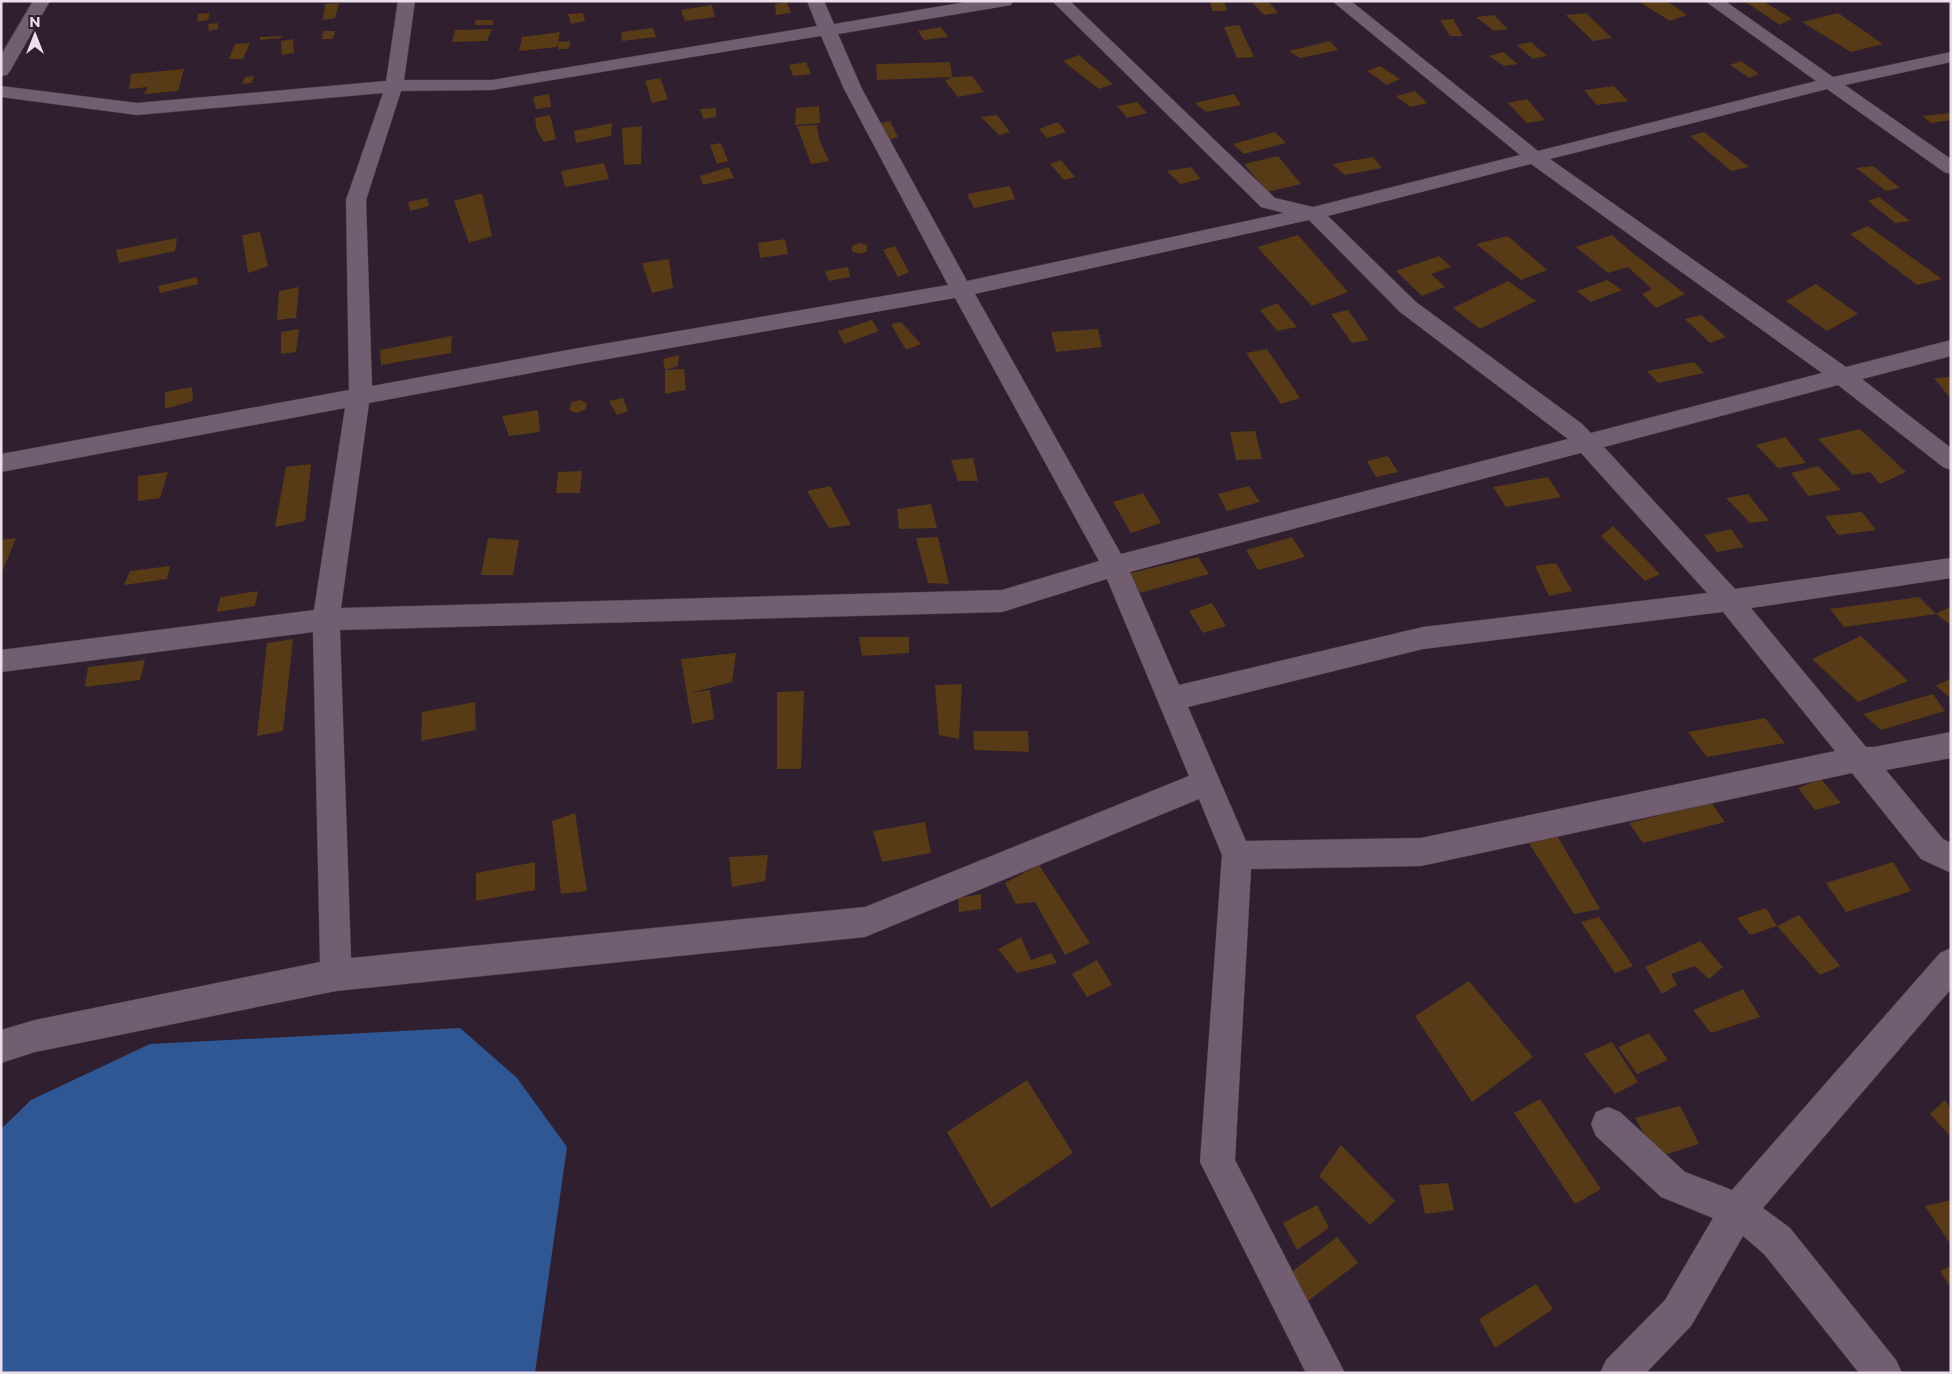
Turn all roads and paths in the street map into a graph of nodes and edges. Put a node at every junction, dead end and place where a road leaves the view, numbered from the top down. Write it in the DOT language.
graph roads {
  1 [pos="42,1"];
  2 [pos="407,1"];
  3 [pos="816,1"];
  4 [pos="1006,1"];
  5 [pos="1060,1"];
  6 [pos="1340,1"];
  7 [pos="1713,1"];
  8 [pos="828,30"];
  9 [pos="1951,57"];
  10 [pos="1,71"];
  11 [pos="1832,83"];
  12 [pos="394,86"];
  13 [pos="1,91"];
  14 [pos="1534,157"];
  15 [pos="1951,168"];
  16 [pos="1313,213"];
  17 [pos="961,290"];
  18 [pos="1951,348"];
  19 [pos="1843,376"];
  20 [pos="358,397"];
  21 [pos="1586,444"];
  22 [pos="1951,461"];
  23 [pos="1,463"];
  24 [pos="1115,566"];
  25 [pos="1951,568"];
  26 [pos="1729,601"];
  27 [pos="326,619"];
  28 [pos="1,661"];
  29 [pos="1171,699"];
  30 [pos="1951,745"];
  31 [pos="1858,759"];
  32 [pos="1206,783"];
  33 [pos="1237,855"];
  34 [pos="1951,859"];
  35 [pos="1951,964"];
  36 [pos="336,975"];
  37 [pos="1,1048"];
  38 [pos="1608,1124"];
  39 [pos="1738,1210"];
  40 [pos="1326,1373"];
  41 [pos="1619,1373"];
  42 [pos="1883,1373"];
  1 -- 10 [label="street"];
  2 -- 12 [label="street"];
  3 -- 8 [label="street"];
  4 -- 8 [label="street"];
  5 -- 16 [label="street"];
  6 -- 14 [label="street"];
  7 -- 11 [label="street"];
  8 -- 12 [label="street"];
  8 -- 17 [label="street"];
  9 -- 11 [label="street"];
  11 -- 14 [label="street"];
  11 -- 15 [label="street"];
  12 -- 13 [label="street"];
  12 -- 20 [label="street"];
  14 -- 16 [label="street"];
  14 -- 19 [label="street"];
  16 -- 17 [label="street"];
  16 -- 21 [label="street"];
  17 -- 20 [label="street"];
  17 -- 24 [label="street"];
  18 -- 19 [label="street"];
  19 -- 21 [label="street"];
  19 -- 22 [label="street"];
  20 -- 23 [label="street"];
  20 -- 27 [label="street"];
  21 -- 24 [label="street"];
  21 -- 26 [label="street"];
  24 -- 27 [label="street"];
  24 -- 29 [label="street"];
  25 -- 26 [label="street"];
  26 -- 29 [label="street"];
  26 -- 31 [label="street"];
  27 -- 28 [label="street"];
  27 -- 36 [label="street"];
  29 -- 32 [label="street"];
  30 -- 31 [label="street"];
  31 -- 33 [label="street"];
  31 -- 34 [label="street"];
  32 -- 33 [label="street"];
  32 -- 36 [label="street"];
  33 -- 40 [label="street"];
  35 -- 39 [label="street"];
  36 -- 37 [label="street"];
  38 -- 39 [label="street"];
  39 -- 41 [label="street"];
  39 -- 42 [label="street"];
}
